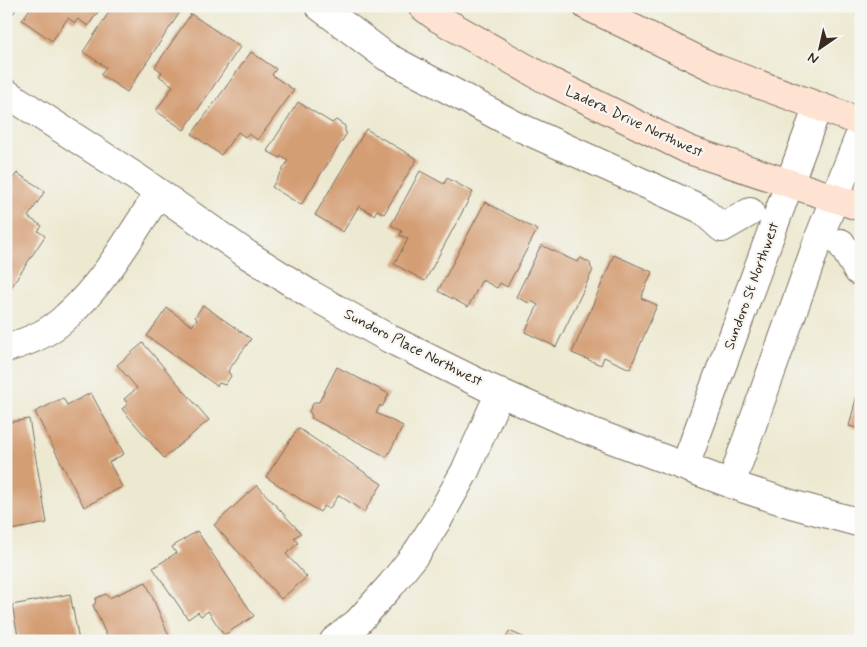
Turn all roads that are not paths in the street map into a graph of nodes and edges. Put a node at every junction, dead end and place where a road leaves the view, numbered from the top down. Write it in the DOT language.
graph roads {
  1 [pos="319,6"];
  2 [pos="422,6"];
  3 [pos="587,6"];
  4 [pos="6,92"];
  5 [pos="818,106"];
  6 [pos="861,122"];
  7 [pos="861,132"];
  8 [pos="789,183"];
  9 [pos="159,193"];
  10 [pos="835,198"];
  11 [pos="861,207"];
  12 [pos="750,212"];
  13 [pos="841,243"];
  14 [pos="861,271"];
  15 [pos="6,348"];
  16 [pos="500,392"];
  17 [pos="685,466"];
  18 [pos="731,484"];
  19 [pos="861,523"];
  20 [pos="334,641"];
  1 -- 12 [label="street"];
  2 -- 8 [label="main road, Ladera Drive Northwest"];
  3 -- 5 [label="main road"];
  4 -- 9 [label="street, Sundoro Place Northwest"];
  5 -- 6 [label="main road"];
  5 -- 8 [label="street, Sundoro St Northwest"];
  7 -- 10 [label="street"];
  8 -- 10 [label="main road, Ladera Drive Northwest"];
  8 -- 17 [label="street, Sundoro St Northwest"];
  9 -- 15 [label="street"];
  9 -- 16 [label="street, Sundoro Place Northwest"];
  10 -- 11 [label="main road, Ladera Drive Northwest"];
  10 -- 18 [label="street"];
  13 -- 14 [label="street"];
  16 -- 17 [label="street, Sundoro Place Northwest"];
  16 -- 20 [label="street"];
  17 -- 18 [label="street, Sundoro Place Northwest"];
  18 -- 19 [label="street, Sundoro Place Northwest"];
}
